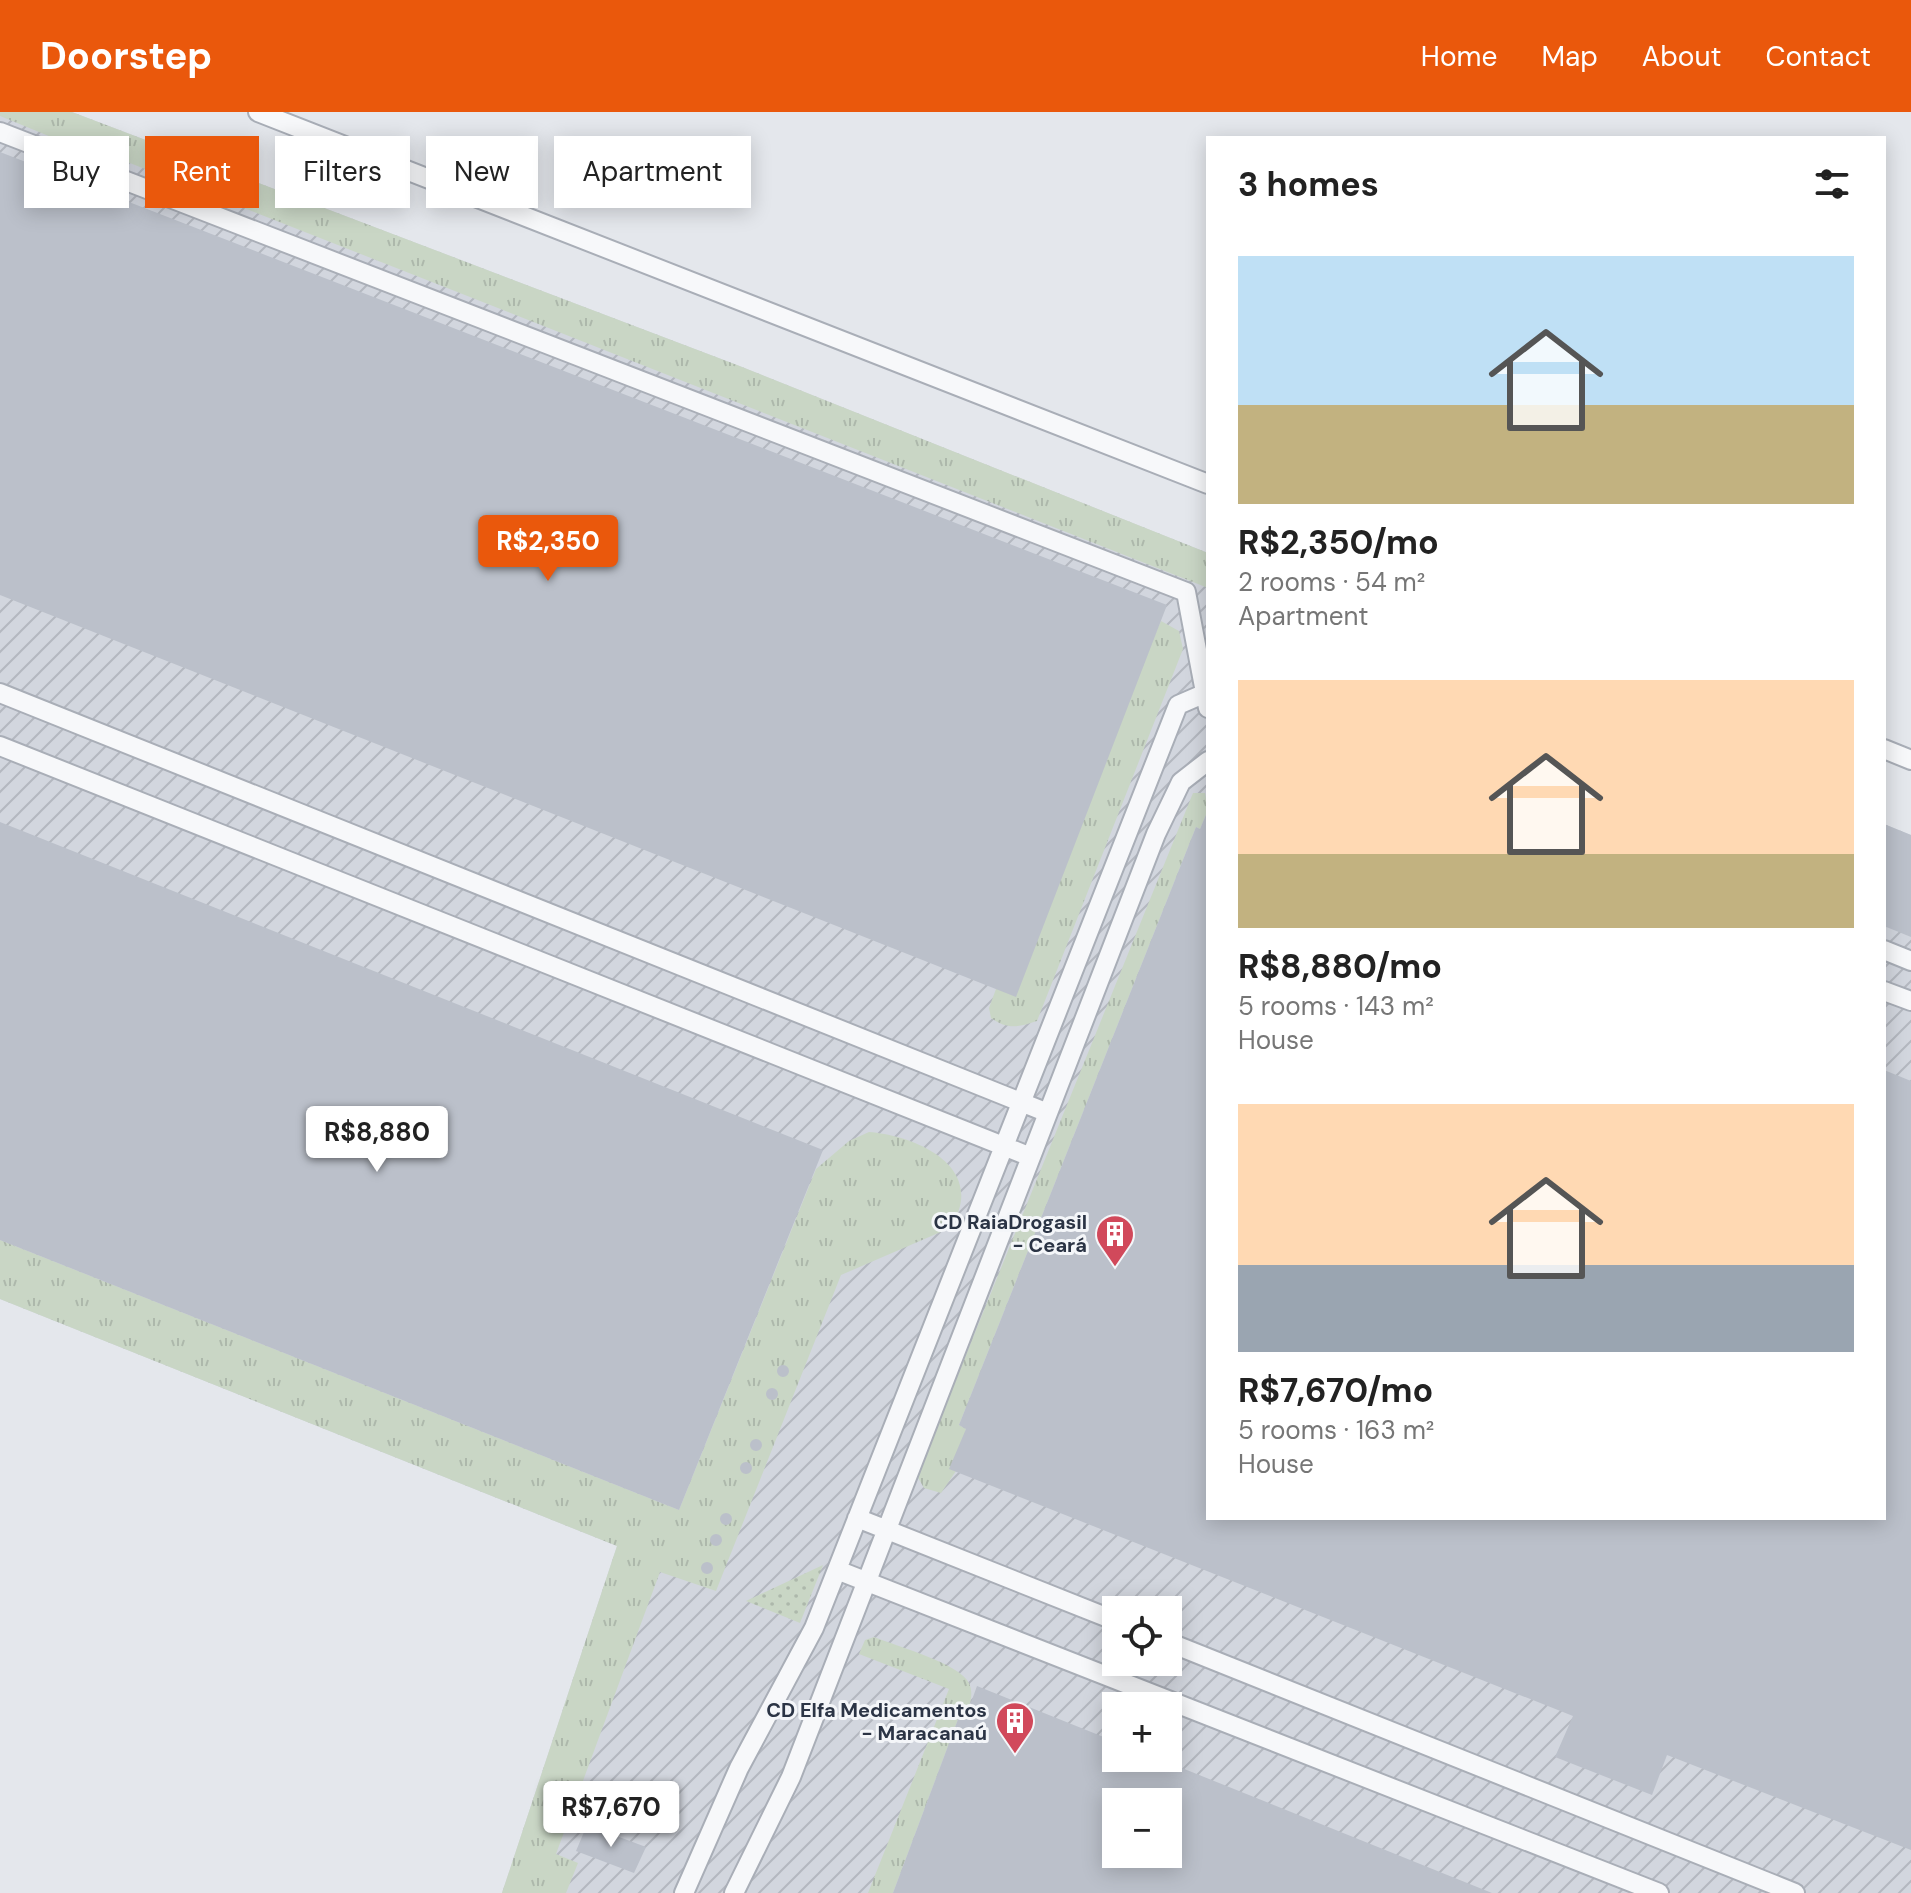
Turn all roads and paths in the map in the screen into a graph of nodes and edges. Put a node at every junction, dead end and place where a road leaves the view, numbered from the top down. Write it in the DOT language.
graph roads {
  1 [pos="258,112"];
  2 [pos="0,132"];
  3 [pos="1206,483"];
  4 [pos="1206,692"];
  5 [pos="0,693"];
  6 [pos="1206,697"];
  7 [pos="0,746"];
  8 [pos="1886,750"];
  9 [pos="1911,760"];
  10 [pos="1206,763"];
  11 [pos="1886,951"];
  12 [pos="1911,961"];
  13 [pos="1886,992"];
  14 [pos="1911,1001"];
  15 [pos="1021,1102"];
  16 [pos="1048,1113"];
  17 [pos="1004,1146"];
  18 [pos="1031,1157"];
  19 [pos="857,1518"];
  20 [pos="887,1530"];
  21 [pos="837,1570"];
  22 [pos="866,1582"];
  23 [pos="1102,1615"];
  24 [pos="1182,1648"];
  25 [pos="684,1893"];
  26 [pos="734,1893"];
  27 [pos="1659,1893"];
  28 [pos="1795,1893"];
  1 -- 3 [label="lane"];
  2 -- 4 [label="lane"];
  5 -- 15 [label="lane"];
  6 -- 15 [label="lane"];
  7 -- 17 [label="lane"];
  8 -- 9 [label="lane"];
  10 -- 16 [label="lane"];
  11 -- 12 [label="lane"];
  13 -- 14 [label="lane"];
  15 -- 16 [label="lane"];
  15 -- 17 [label="lane"];
  16 -- 18 [label="lane"];
  17 -- 18 [label="lane"];
  17 -- 19 [label="lane"];
  18 -- 20 [label="lane"];
  19 -- 20 [label="lane"];
  19 -- 21 [label="lane"];
  20 -- 22 [label="lane"];
  20 -- 23 [label="lane"];
  21 -- 22 [label="lane"];
  21 -- 25 [label="lane"];
  22 -- 26 [label="lane"];
  22 -- 27 [label="lane"];
  24 -- 28 [label="lane"];
}
